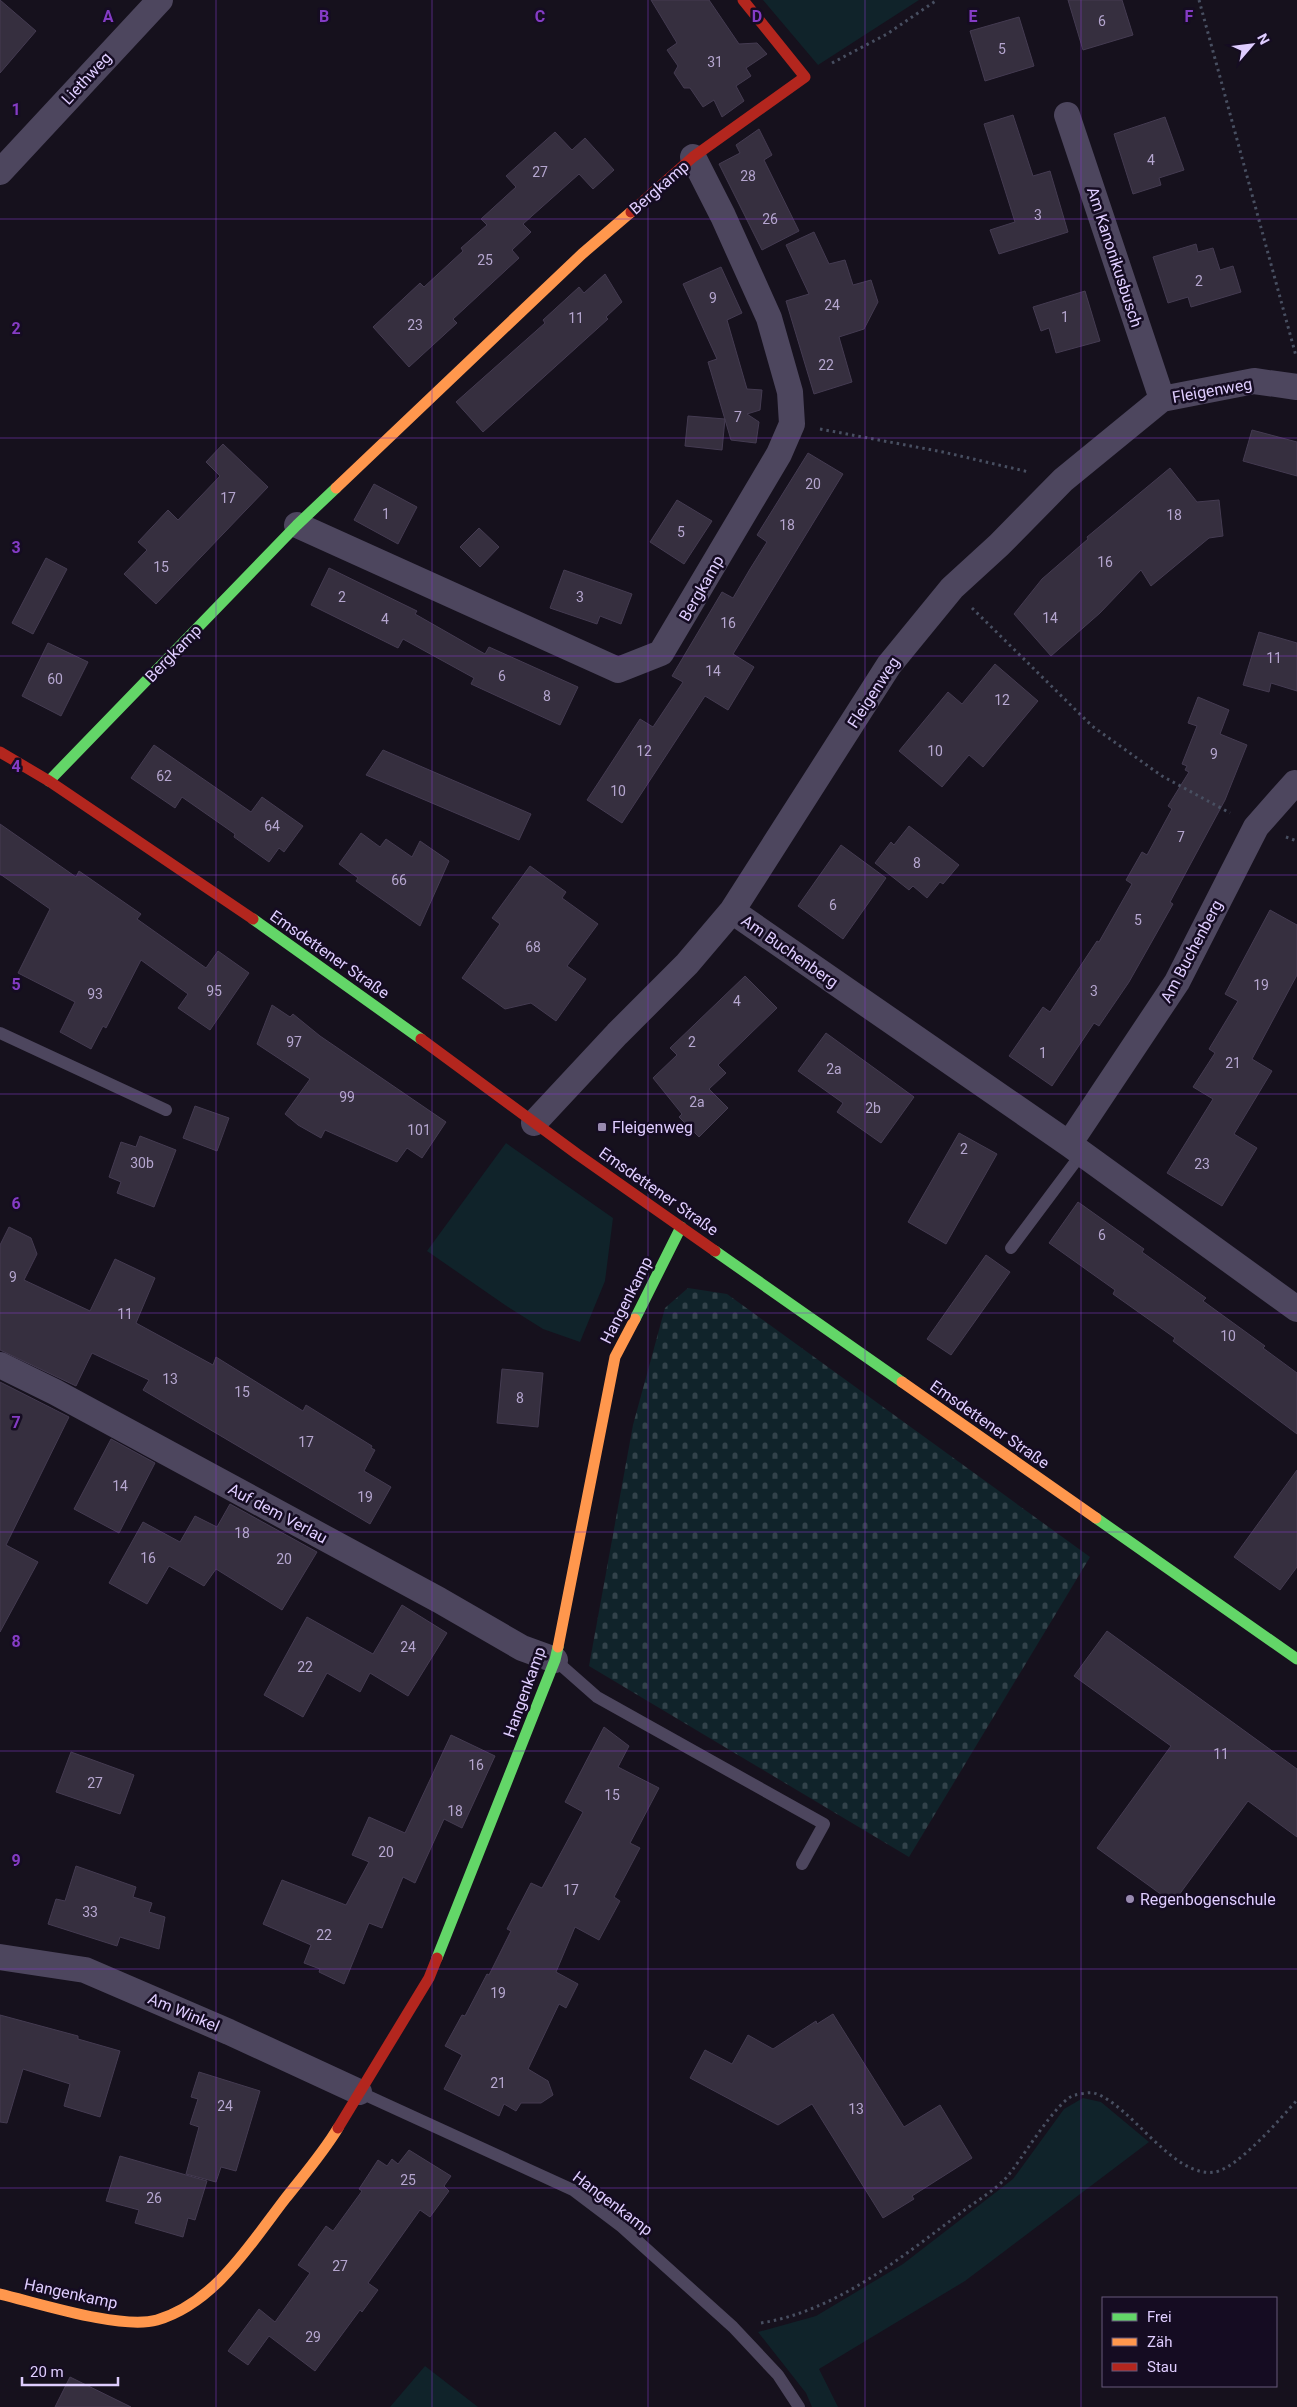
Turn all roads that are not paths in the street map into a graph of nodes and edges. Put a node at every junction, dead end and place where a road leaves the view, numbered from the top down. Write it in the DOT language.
graph roads {
  1 [pos="160,0"];
  2 [pos="743,0"];
  3 [pos="1067,115"];
  4 [pos="693,157"];
  5 [pos="4,158"];
  6 [pos="1297,387"];
  7 [pos="1162,399"];
  8 [pos="297,525"];
  9 [pos="0,752"];
  10 [pos="49,781"];
  11 [pos="1295,783"];
  12 [pos="732,911"];
  13 [pos="0,1033"];
  14 [pos="166,1110"];
  15 [pos="534,1123"];
  16 [pos="1076,1148"];
  17 [pos="681,1227"];
  18 [pos="1011,1248"];
  19 [pos="1297,1309"];
  20 [pos="0,1365"];
  21 [pos="1297,1659"];
  22 [pos="556,1660"];
  23 [pos="802,1864"];
  24 [pos="0,1957"];
  25 [pos="359,2092"];
  26 [pos="0,2294"];
  27 [pos="799,2407"];
  1 -- 5 [label="street, Liethweg"];
  2 -- 4 [label="street, Bergkamp"];
  3 -- 7 [label="street, Am Kanonikusbusch"];
  4 -- 8 [label="street, Bergkamp"];
  4 -- 8 [label="street, Bergkamp"];
  6 -- 7 [label="street, Fleigenweg"];
  7 -- 12 [label="street, Fleigenweg"];
  8 -- 10 [label="street, Bergkamp"];
  9 -- 10 [label="street, Emsdettener Straße"];
  10 -- 15 [label="street, Emsdettener Straße"];
  11 -- 16 [label="street, Am Buchenberg"];
  12 -- 15 [label="street, Fleigenweg"];
  12 -- 16 [label="street, Am Buchenberg"];
  13 -- 14 [label="lane"];
  15 -- 17 [label="street, Emsdettener Straße"];
  16 -- 18 [label="lane"];
  16 -- 19 [label="street, Am Buchenberg"];
  17 -- 21 [label="street, Emsdettener Straße"];
  17 -- 22 [label="street, Hangenkamp"];
  20 -- 22 [label="street, Auf dem Verlau"];
  22 -- 23 [label="lane"];
  22 -- 25 [label="street, Hangenkamp"];
  24 -- 25 [label="street, Am Winkel"];
  25 -- 26 [label="street, Hangenkamp"];
  25 -- 27 [label="lane, Hangenkamp"];
}
